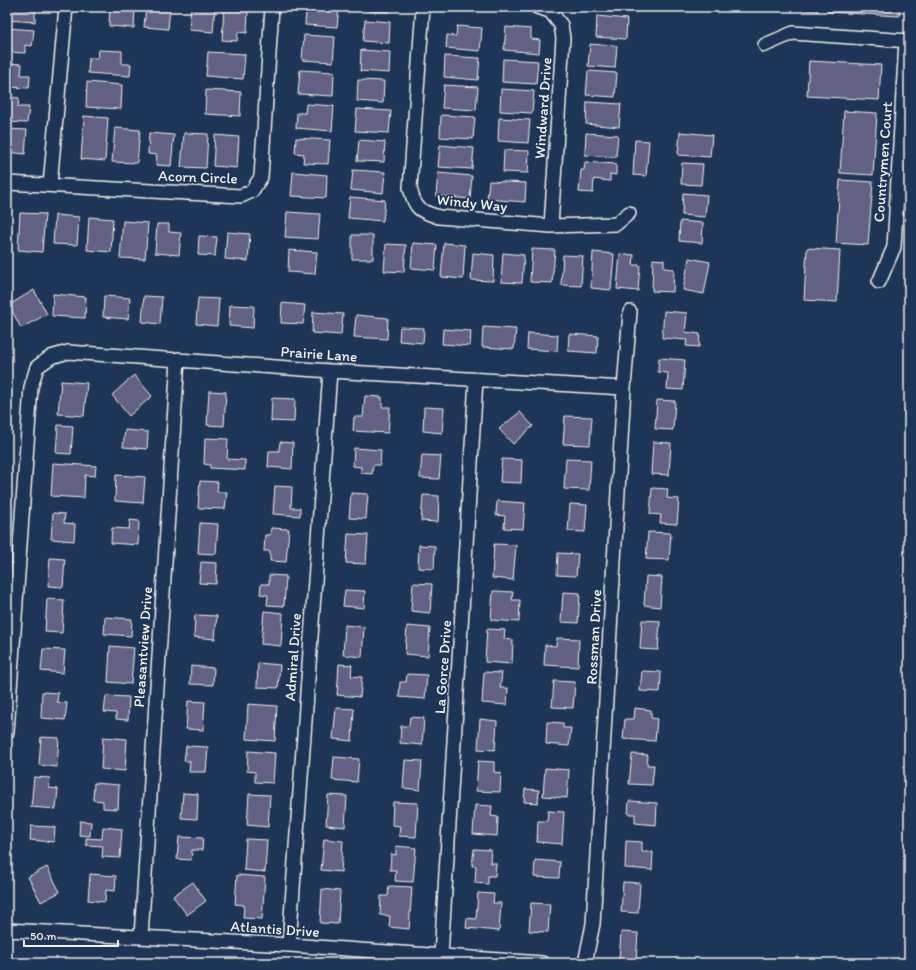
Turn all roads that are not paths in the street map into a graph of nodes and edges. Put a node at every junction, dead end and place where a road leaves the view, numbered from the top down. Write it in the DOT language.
graph roads {
  1 [pos="66,7"];
  2 [pos="272,7"];
  3 [pos="423,7"];
  4 [pos="537,7"];
  5 [pos="908,41"];
  6 [pos="765,45"];
  7 [pos="7,183"];
  8 [pos="50,185"];
  9 [pos="629,213"];
  10 [pos="551,226"];
  11 [pos="879,282"];
  12 [pos="630,312"];
  13 [pos="178,359"];
  14 [pos="330,371"];
  15 [pos="476,380"];
  16 [pos="624,388"];
  17 [pos="7,732"];
  18 [pos="7,930"];
  19 [pos="140,937"];
  20 [pos="289,945"];
  21 [pos="441,956"];
  22 [pos="542,963"];
  23 [pos="585,963"];
  1 -- 8 [label="street"];
  2 -- 8 [label="street, Acorn Circle"];
  3 -- 10 [label="street, Windy Way"];
  4 -- 10 [label="street, Windward Drive"];
  5 -- 6 [label="street"];
  5 -- 11 [label="street, Countrymen Court"];
  7 -- 8 [label="street, Acorn Circle"];
  9 -- 10 [label="street, Windy Way"];
  12 -- 16 [label="street, Rossman Drive"];
  13 -- 14 [label="street, Prairie Lane"];
  13 -- 17 [label="street, Prairie Lane"];
  13 -- 19 [label="street, Pleasantview Drive"];
  14 -- 15 [label="street, Prairie Lane"];
  14 -- 20 [label="street, Admiral Drive"];
  15 -- 16 [label="street, Prairie Lane"];
  15 -- 21 [label="street, La Gorce Drive"];
  16 -- 23 [label="street, Rossman Drive"];
  18 -- 19 [label="street, Atlantis Drive"];
  19 -- 20 [label="street, Atlantis Drive"];
  20 -- 21 [label="street, Atlantis Drive"];
  21 -- 22 [label="street, Atlantis Drive"];
}
